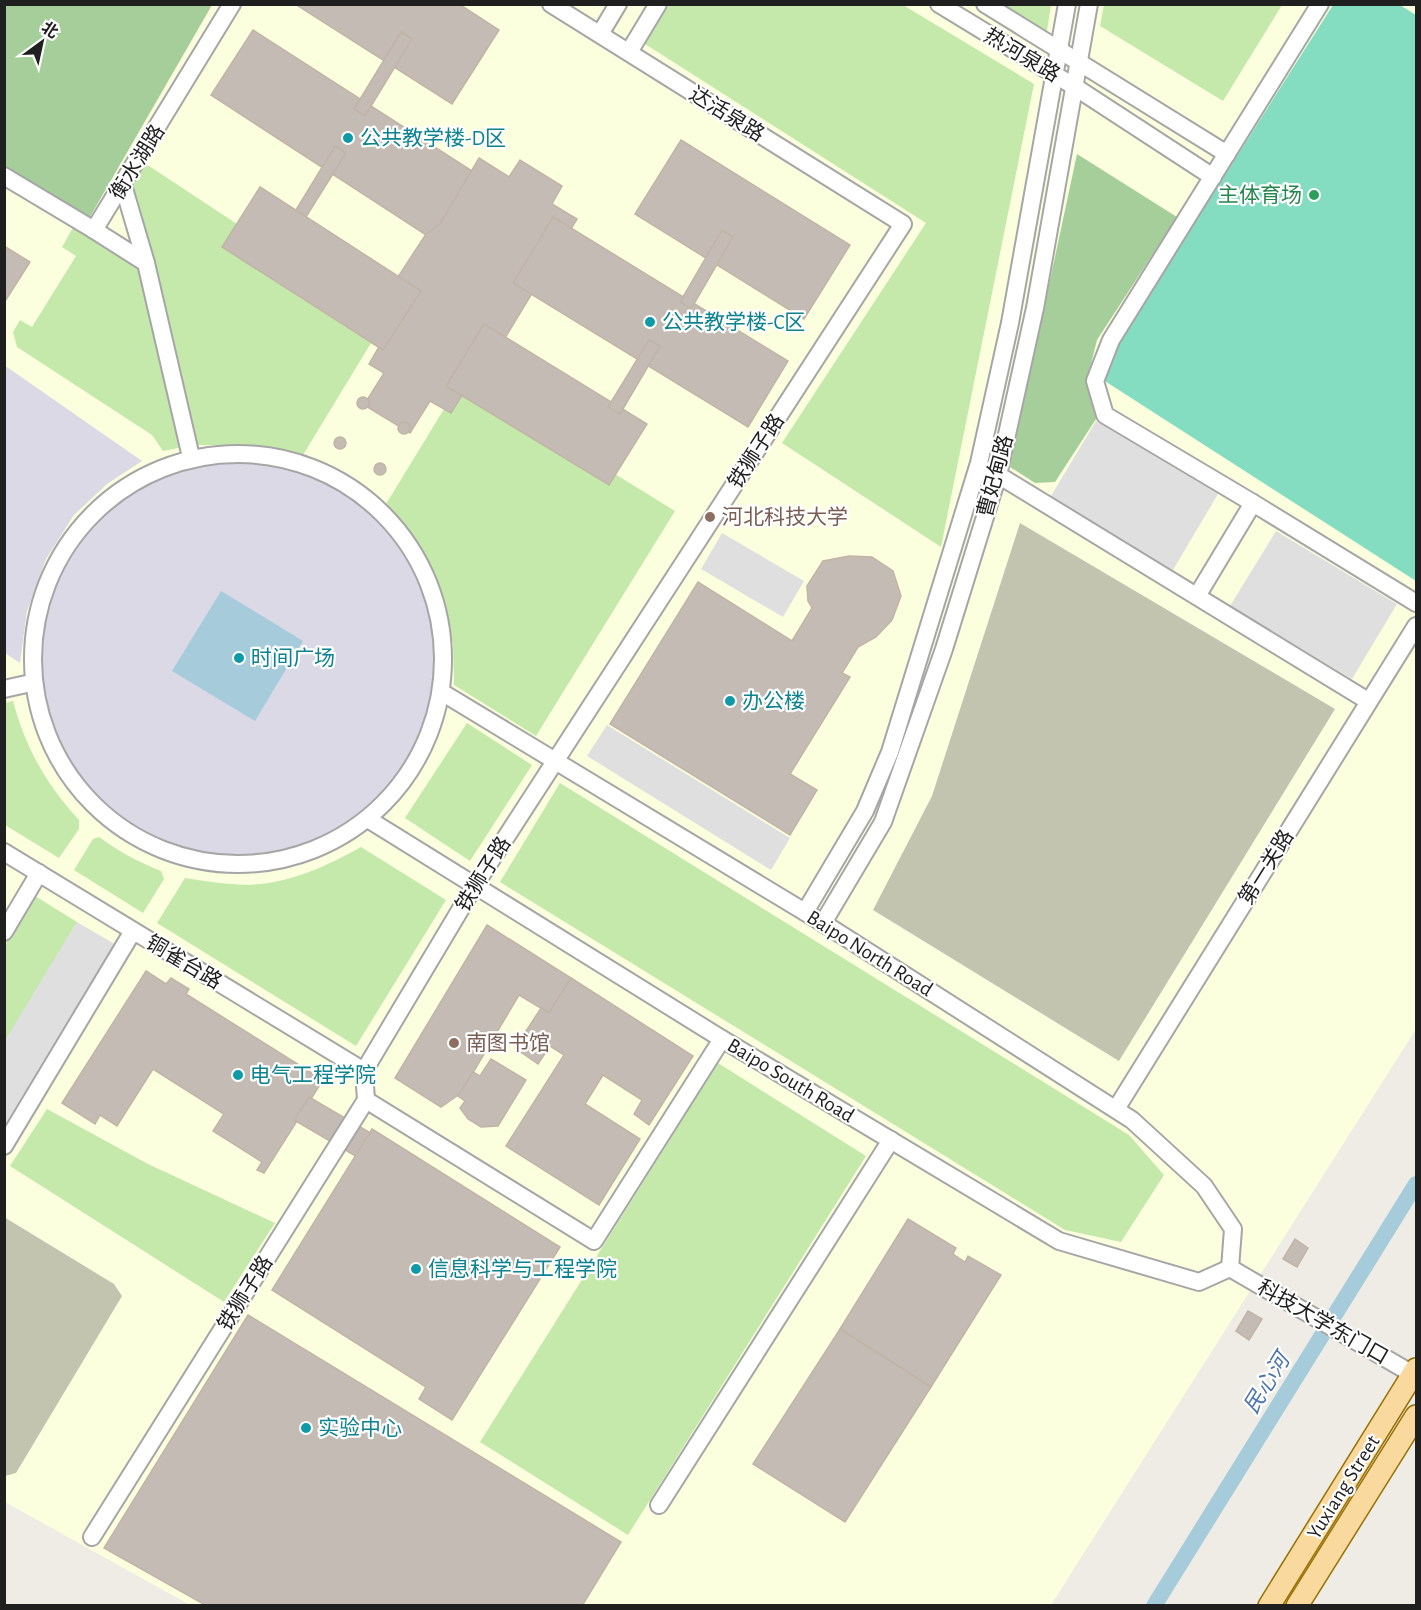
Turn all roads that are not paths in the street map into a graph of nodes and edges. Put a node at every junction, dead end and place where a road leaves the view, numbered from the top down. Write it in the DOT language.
graph roads {
  1 [pos="232,4"];
  2 [pos="551,4"];
  3 [pos="618,4"];
  4 [pos="658,4"];
  5 [pos="939,4"];
  6 [pos="985,4"];
  7 [pos="1067,4"];
  8 [pos="1089,4"];
  9 [pos="1320,4"];
  10 [pos="600,34"];
  11 [pos="1060,49"];
  12 [pos="629,52"];
  13 [pos="1080,61"];
  14 [pos="1055,75"];
  15 [pos="1075,87"];
  16 [pos="1227,154"];
  17 [pos="4,176"];
  18 [pos="1213,177"];
  19 [pos="123,185"];
  20 [pos="903,224"];
  21 [pos="94,230"];
  22 [pos="146,263"];
  23 [pos="191,457"];
  24 [pos="979,463"];
  25 [pos="998,475"];
  26 [pos="1253,503"];
  27 [pos="1197,596"];
  28 [pos="1416,603"];
  29 [pos="1416,626"];
  30 [pos="31,683"];
  31 [pos="4,689"];
  32 [pos="443,693"];
  33 [pos="1368,701"];
  34 [pos="556,760"];
  35 [pos="371,821"];
  36 [pos="4,852"];
  37 [pos="39,873"];
  38 [pos="475,885"];
  39 [pos="805,912"];
  40 [pos="823,923"];
  41 [pos="133,931"];
  42 [pos="4,932"];
  43 [pos="723,1039"];
  44 [pos="364,1071"];
  45 [pos="366,1100"];
  46 [pos="1116,1109"];
  47 [pos="891,1140"];
  48 [pos="4,1146"];
  49 [pos="1230,1268"];
  50 [pos="1415,1373"];
  51 [pos="1416,1416"];
  52 [pos="659,1505"];
  53 [pos="92,1537"];
  54 [pos="1269,1605"];
  55 [pos="1297,1605"];
  1 -- 19 [label="street, 衡水湖路"];
  2 -- 10 [label="street, 达活泉路"];
  3 -- 10 [label="street"];
  4 -- 12 [label="street"];
  5 -- 14 [label="street, 热河泉路"];
  6 -- 11 [label="street, 热河泉路"];
  7 -- 11 [label="street, 曹妃甸路"];
  8 -- 13 [label="street, 曹妃甸路"];
  9 -- 16 [label="street"];
  10 -- 12 [label="street, 达活泉路"];
  11 -- 13 [label="street, 热河泉路"];
  11 -- 14 [label="street, 曹妃甸路"];
  12 -- 20 [label="street, 达活泉路"];
  13 -- 15 [label="street, 曹妃甸路"];
  13 -- 16 [label="street, 热河泉路"];
  14 -- 15 [label="street, 热河泉路"];
  14 -- 24 [label="street, 曹妃甸路"];
  15 -- 18 [label="street, 热河泉路"];
  15 -- 25 [label="street, 曹妃甸路"];
  16 -- 18 [label="street"];
  17 -- 21 [label="street"];
  18 -- 26 [label="street"];
  19 -- 21 [label="street, 衡水湖路"];
  19 -- 22 [label="street"];
  20 -- 34 [label="street, 铁狮子路"];
  21 -- 22 [label="street"];
  22 -- 23 [label="street"];
  23 -- 30 [label="street"];
  23 -- 32 [label="street"];
  24 -- 25 [label="street"];
  24 -- 39 [label="street, 曹妃甸路"];
  25 -- 27 [label="street"];
  25 -- 40 [label="street, 曹妃甸路"];
  26 -- 27 [label="street"];
  26 -- 28 [label="street"];
  27 -- 33 [label="street"];
  29 -- 33 [label="street, 第一关路"];
  30 -- 31 [label="street"];
  30 -- 35 [label="street"];
  32 -- 34 [label="street, Baipo North Road"];
  32 -- 35 [label="street"];
  33 -- 46 [label="street, 第一关路"];
  34 -- 38 [label="street, 铁狮子路"];
  34 -- 39 [label="street, Baipo North Road"];
  35 -- 38 [label="street, Baipo South Road"];
  36 -- 37 [label="street, 铜雀台路"];
  37 -- 41 [label="street, 铜雀台路"];
  37 -- 42 [label="street"];
  38 -- 43 [label="street, Baipo South Road"];
  38 -- 44 [label="street, 铁狮子路"];
  39 -- 40 [label="street, Baipo North Road"];
  40 -- 46 [label="street, Baipo North Road"];
  41 -- 44 [label="street, 铜雀台路"];
  41 -- 48 [label="street"];
  43 -- 45 [label="street"];
  43 -- 47 [label="street, Baipo South Road"];
  44 -- 45 [label="street"];
  45 -- 53 [label="street, 铁狮子路"];
  46 -- 49 [label="street, Baipo North Road"];
  47 -- 49 [label="street, Baipo South Road"];
  47 -- 52 [label="street"];
  49 -- 50 [label="street, 科技大学东门口"];
  50 -- 54 [label="main road, Yuxiang Street"];
  51 -- 55 [label="main road, Yuxiang Street"];
}
